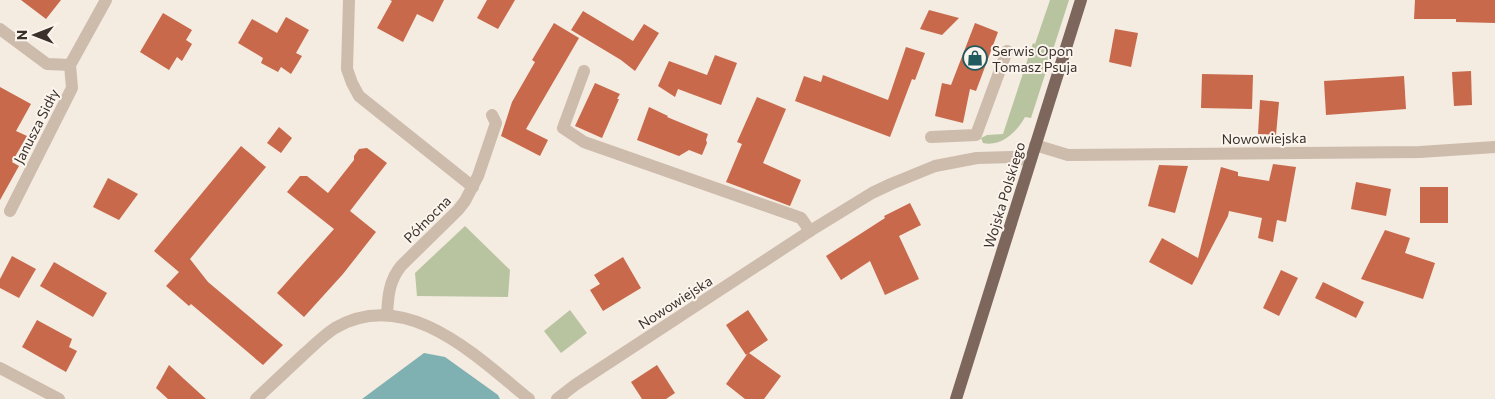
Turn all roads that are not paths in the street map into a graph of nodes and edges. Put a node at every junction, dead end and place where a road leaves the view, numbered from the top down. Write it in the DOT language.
graph roads {
  1 [pos="106,0"];
  2 [pos="349,0"];
  3 [pos="1081,0"];
  4 [pos="0,29"];
  5 [pos="1007,51"];
  6 [pos="70,65"];
  7 [pos="584,71"];
  8 [pos="492,115"];
  9 [pos="931,137"];
  10 [pos="1035,145"];
  11 [pos="1495,147"];
  12 [pos="1029,161"];
  13 [pos="473,187"];
  14 [pos="10,211"];
  15 [pos="810,231"];
  16 [pos="387,315"];
  17 [pos="0,368"];
  18 [pos="59,399"];
  19 [pos="256,399"];
  20 [pos="529,399"];
  21 [pos="557,399"];
  22 [pos="956,399"];
  1 -- 6 [label="street"];
  2 -- 13 [label="street"];
  3 -- 10 [label="main road, Wojska Polskiego"];
  4 -- 6 [label="street"];
  5 -- 9 [label="street"];
  6 -- 14 [label="street, Janusza Sidły"];
  7 -- 15 [label="street"];
  8 -- 13 [label="street, Północna"];
  10 -- 11 [label="street, Nowowiejska"];
  10 -- 12 [label="main road, Wojska Polskiego"];
  12 -- 15 [label="street, Nowowiejska"];
  12 -- 22 [label="main road, Wojska Polskiego"];
  13 -- 16 [label="street, Północna"];
  15 -- 21 [label="street, Nowowiejska"];
  16 -- 19 [label="street"];
  16 -- 20 [label="street"];
  17 -- 18 [label="street"];
}
